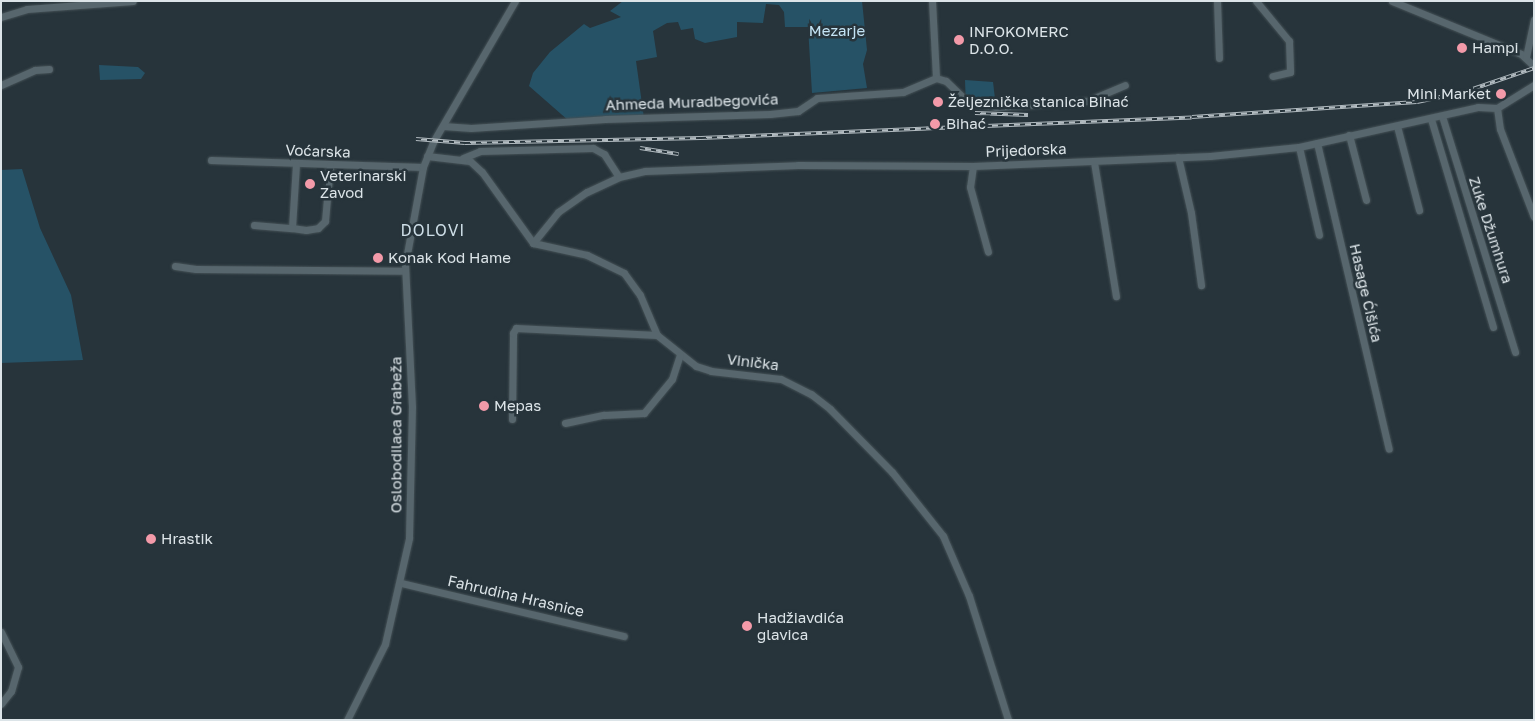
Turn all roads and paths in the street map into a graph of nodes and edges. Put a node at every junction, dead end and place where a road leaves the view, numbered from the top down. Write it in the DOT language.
graph roads {
  1 [pos="133,1"];
  2 [pos="515,1"];
  3 [pos="932,1"];
  4 [pos="1217,1"];
  5 [pos="1256,1"];
  6 [pos="1392,1"];
  7 [pos="1,17"];
  8 [pos="1534,20"];
  9 [pos="1219,58"];
  10 [pos="1531,62"];
  11 [pos="49,69"];
  12 [pos="1272,76"];
  13 [pos="936,78"];
  14 [pos="1,85"];
  15 [pos="1125,85"];
  16 [pos="1534,85"];
  17 [pos="1498,108"];
  18 [pos="1442,116"];
  19 [pos="1431,118"];
  20 [pos="443,126"];
  21 [pos="1397,126"];
  22 [pos="1349,135"];
  23 [pos="1317,143"];
  24 [pos="1299,147"];
  25 [pos="427,156"];
  26 [pos="1178,156"];
  27 [pos="463,158"];
  28 [pos="211,160"];
  29 [pos="1094,162"];
  30 [pos="296,164"];
  31 [pos="330,165"];
  32 [pos="973,166"];
  33 [pos="423,167"];
  34 [pos="619,177"];
  35 [pos="1366,200"];
  36 [pos="1419,210"];
  37 [pos="1534,217"];
  38 [pos="254,225"];
  39 [pos="292,228"];
  40 [pos="1319,235"];
  41 [pos="533,243"];
  42 [pos="988,252"];
  43 [pos="175,266"];
  44 [pos="405,270"];
  45 [pos="1200,285"];
  46 [pos="1116,296"];
  47 [pos="1493,327"];
  48 [pos="657,335"];
  49 [pos="1515,352"];
  50 [pos="680,355"];
  51 [pos="512,419"];
  52 [pos="565,423"];
  53 [pos="1389,449"];
  54 [pos="401,583"];
  55 [pos="1,632"];
  56 [pos="624,636"];
  57 [pos="1,704"];
  58 [pos="347,720"];
  59 [pos="1008,720"];
  1 -- 7 [label="street"];
  2 -- 20 [label="street, Oslobodilaca Grabeža"];
  3 -- 13 [label="street"];
  4 -- 9 [label="street"];
  5 -- 12 [label="street"];
  6 -- 10 [label="street"];
  8 -- 10 [label="street"];
  11 -- 14 [label="street"];
  13 -- 15 [label="street"];
  13 -- 20 [label="street, Ahmeda Muradbegovića"];
  16 -- 17 [label="street"];
  17 -- 18 [label="street, Prijedorska"];
  17 -- 37 [label="street"];
  18 -- 19 [label="street, Prijedorska"];
  18 -- 49 [label="street, Zuke Džumhura"];
  19 -- 21 [label="street, Prijedorska"];
  19 -- 47 [label="street"];
  20 -- 25 [label="street, Oslobodilaca Grabeža"];
  21 -- 22 [label="street, Prijedorska"];
  21 -- 36 [label="street"];
  22 -- 23 [label="street, Prijedorska"];
  22 -- 35 [label="street"];
  23 -- 24 [label="street, Prijedorska"];
  23 -- 53 [label="street, Hasage Ćišića"];
  24 -- 26 [label="street, Prijedorska"];
  24 -- 40 [label="street"];
  25 -- 27 [label="street"];
  25 -- 33 [label="street, Oslobodilaca Grabeža"];
  26 -- 29 [label="street, Prijedorska"];
  26 -- 45 [label="street"];
  27 -- 34 [label="street"];
  27 -- 41 [label="street"];
  28 -- 30 [label="street, Voćarska"];
  29 -- 32 [label="street, Prijedorska"];
  29 -- 46 [label="street"];
  30 -- 31 [label="street, Voćarska"];
  30 -- 39 [label="street"];
  31 -- 33 [label="street, Voćarska"];
  31 -- 39 [label="street"];
  32 -- 34 [label="street, Prijedorska"];
  32 -- 42 [label="street"];
  33 -- 44 [label="street, Oslobodilaca Grabeža"];
  34 -- 41 [label="street, Prijedorska"];
  38 -- 39 [label="street"];
  41 -- 48 [label="street, Vinička"];
  43 -- 44 [label="street"];
  44 -- 54 [label="street, Oslobodilaca Grabeža"];
  48 -- 50 [label="street, Vinička"];
  48 -- 51 [label="street"];
  50 -- 52 [label="street"];
  50 -- 59 [label="street, Vinička"];
  54 -- 56 [label="street, Fahrudina Hrasnice"];
  54 -- 58 [label="street, Oslobodilaca Grabeža"];
  55 -- 57 [label="street"];
}
